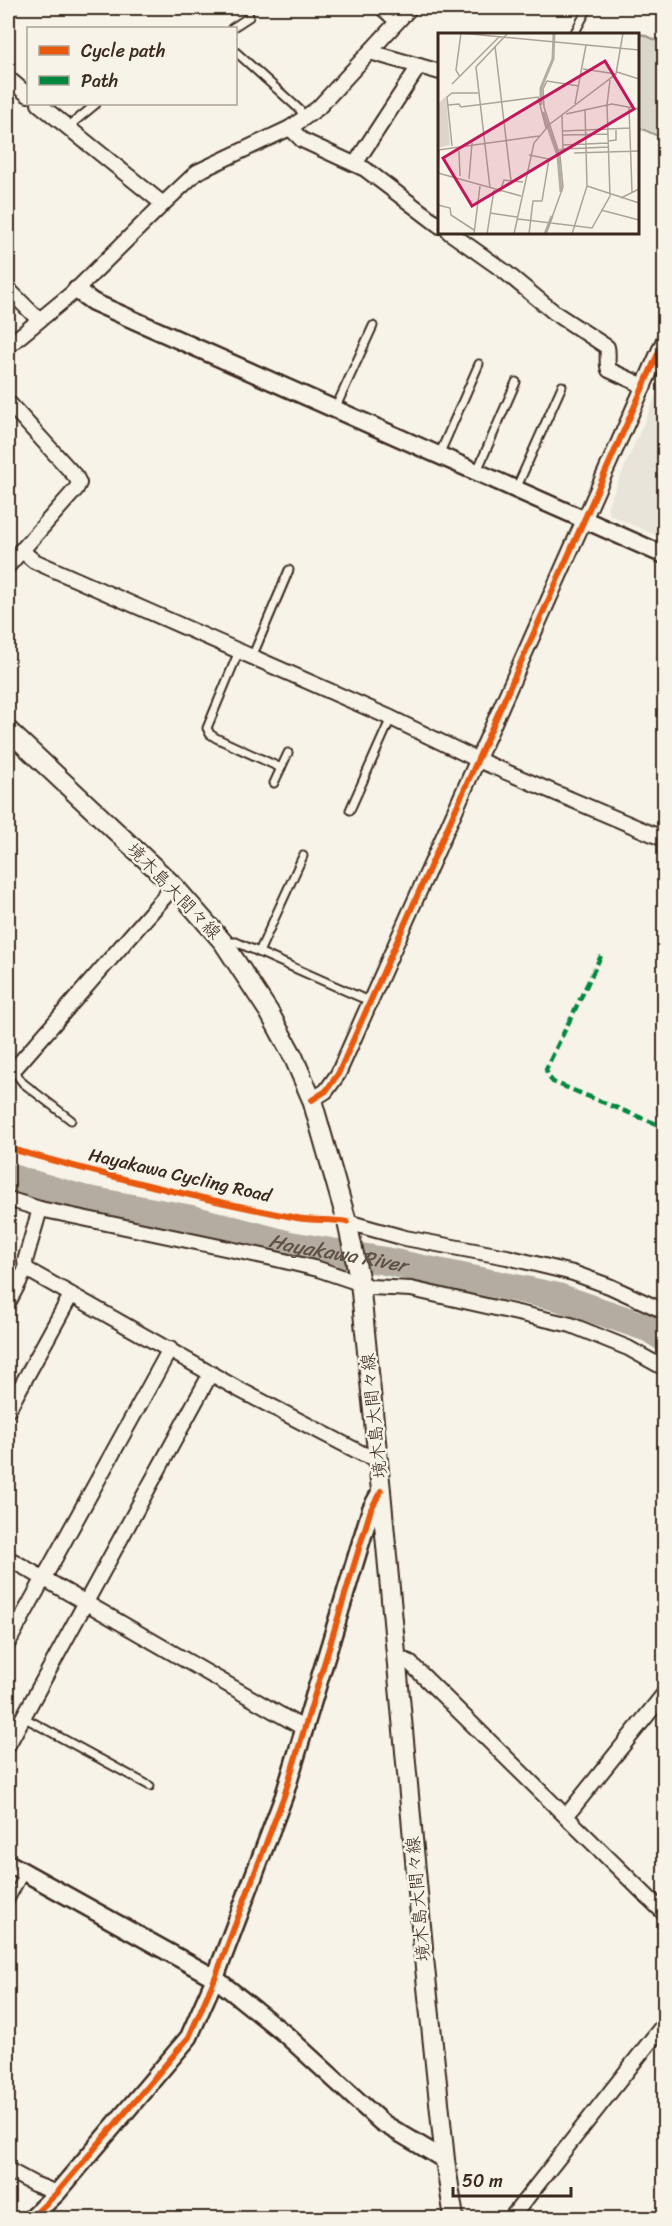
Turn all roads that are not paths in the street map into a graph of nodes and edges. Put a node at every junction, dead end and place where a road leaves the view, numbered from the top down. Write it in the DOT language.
graph roads {
  1 [pos="14,8"];
  2 [pos="245,8"];
  3 [pos="377,8"];
  4 [pos="410,8"];
  5 [pos="588,8"];
  6 [pos="8,10"];
  7 [pos="395,24"];
  8 [pos="234,27"];
  9 [pos="575,33"];
  10 [pos="370,52"];
  11 [pos="237,53"];
  12 [pos="419,66"];
  13 [pos="438,71"];
  14 [pos="8,78"];
  15 [pos="27,94"];
  16 [pos="40,105"];
  17 [pos="95,105"];
  18 [pos="304,118"];
  19 [pos="69,128"];
  20 [pos="290,128"];
  21 [pos="354,164"];
  22 [pos="162,204"];
  23 [pos="438,224"];
  24 [pos="452,234"];
  25 [pos="8,289"];
  26 [pos="76,290"];
  27 [pos="39,320"];
  28 [pos="373,326"];
  29 [pos="664,340"];
  30 [pos="8,346"];
  31 [pos="479,364"];
  32 [pos="516,382"];
  33 [pos="562,386"];
  34 [pos="644,386"];
  35 [pos="8,402"];
  36 [pos="335,410"];
  37 [pos="439,455"];
  38 [pos="477,471"];
  39 [pos="516,489"];
  40 [pos="584,520"];
  41 [pos="21,550"];
  42 [pos="664,555"];
  43 [pos="8,566"];
  44 [pos="289,570"];
  45 [pos="245,654"];
  46 [pos="391,718"];
  47 [pos="8,730"];
  48 [pos="288,753"];
  49 [pos="478,760"];
  50 [pos="281,768"];
  51 [pos="274,783"];
  52 [pos="350,810"];
  53 [pos="664,839"];
  54 [pos="303,856"];
  55 [pos="174,886"];
  56 [pos="223,942"];
  57 [pos="259,952"];
  58 [pos="371,1002"];
  59 [pos="12,1066"];
  60 [pos="312,1100"];
  61 [pos="71,1120"];
  62 [pos="8,1199"];
  63 [pos="40,1209"];
  64 [pos="348,1226"];
  65 [pos="26,1269"];
  66 [pos="359,1278"];
  67 [pos="71,1294"];
  68 [pos="8,1303"];
  69 [pos="664,1311"];
  70 [pos="170,1349"];
  71 [pos="664,1368"];
  72 [pos="211,1373"];
  73 [pos="8,1410"];
  74 [pos="378,1459"];
  75 [pos="381,1491"];
  76 [pos="8,1558"];
  77 [pos="43,1578"];
  78 [pos="85,1603"];
  79 [pos="8,1643"];
  80 [pos="396,1657"];
  81 [pos="664,1694"];
  82 [pos="23,1717"];
  83 [pos="305,1729"];
  84 [pos="8,1745"];
  85 [pos="150,1786"];
  86 [pos="567,1815"];
  87 [pos="8,1863"];
  88 [pos="25,1872"];
  89 [pos="8,1904"];
  90 [pos="664,1913"];
  91 [pos="215,1978"];
  92 [pos="664,2024"];
  93 [pos="445,2160"];
  94 [pos="8,2169"];
  95 [pos="57,2193"];
  96 [pos="31,2218"];
  97 [pos="454,2218"];
  98 [pos="511,2218"];
  1 -- 6 [label="lane"];
  2 -- 8 [label="lane"];
  3 -- 7 [label="lane"];
  4 -- 7 [label="street"];
  5 -- 9 [label="lane"];
  7 -- 10 [label="street"];
  10 -- 12 [label="street"];
  10 -- 18 [label="street"];
  11 -- 18 [label="lane"];
  12 -- 13 [label="street"];
  12 -- 21 [label="street"];
  14 -- 15 [label="street"];
  16 -- 19 [label="street"];
  17 -- 19 [label="lane"];
  18 -- 20 [label="street"];
  19 -- 22 [label="street"];
  20 -- 21 [label="street"];
  20 -- 22 [label="street"];
  21 -- 23 [label="street"];
  22 -- 26 [label="street"];
  24 -- 34 [label="street"];
  25 -- 27 [label="street"];
  26 -- 27 [label="street"];
  26 -- 36 [label="street"];
  27 -- 30 [label="street"];
  28 -- 36 [label="lane"];
  29 -- 34 [label="street"];
  31 -- 37 [label="lane"];
  32 -- 38 [label="lane"];
  33 -- 39 [label="lane"];
  34 -- 40 [label="street"];
  35 -- 41 [label="street"];
  36 -- 37 [label="street"];
  37 -- 38 [label="street"];
  38 -- 39 [label="street"];
  39 -- 40 [label="street"];
  40 -- 42 [label="street"];
  40 -- 49 [label="street"];
  41 -- 43 [label="street"];
  41 -- 45 [label="street"];
  44 -- 45 [label="lane"];
  45 -- 46 [label="street"];
  45 -- 50 [label="lane"];
  46 -- 49 [label="street"];
  46 -- 52 [label="lane"];
  47 -- 55 [label="main road, 境木島大間々線"];
  48 -- 50 [label="lane"];
  49 -- 53 [label="street"];
  49 -- 58 [label="street"];
  50 -- 51 [label="lane"];
  54 -- 57 [label="lane"];
  55 -- 56 [label="main road, 境木島大間々線"];
  55 -- 59 [label="street"];
  56 -- 57 [label="lane"];
  56 -- 60 [label="main road, 境木島大間々線"];
  57 -- 58 [label="lane"];
  58 -- 60 [label="street"];
  59 -- 61 [label="lane"];
  60 -- 64 [label="main road, 境木島大間々線"];
  62 -- 63 [label="street"];
  63 -- 65 [label="street"];
  63 -- 66 [label="street"];
  64 -- 66 [label="main road, 境木島大間々線"];
  64 -- 69 [label="street"];
  65 -- 67 [label="street"];
  65 -- 68 [label="street"];
  66 -- 71 [label="street"];
  66 -- 74 [label="main road, 境木島大間々線"];
  67 -- 70 [label="street"];
  67 -- 73 [label="street"];
  70 -- 72 [label="street"];
  70 -- 77 [label="street"];
  72 -- 74 [label="street"];
  72 -- 78 [label="street"];
  74 -- 75 [label="main road, 境木島大間々線"];
  75 -- 80 [label="main road, 境木島大間々線"];
  75 -- 83 [label="street"];
  76 -- 77 [label="street"];
  77 -- 78 [label="street"];
  77 -- 79 [label="street"];
  78 -- 82 [label="street"];
  78 -- 83 [label="street"];
  80 -- 86 [label="street"];
  80 -- 93 [label="main road, 境木島大間々線"];
  81 -- 86 [label="street"];
  82 -- 84 [label="street"];
  82 -- 85 [label="lane"];
  83 -- 91 [label="street"];
  86 -- 90 [label="street"];
  87 -- 88 [label="street"];
  88 -- 89 [label="lane"];
  88 -- 91 [label="street"];
  91 -- 93 [label="street"];
  91 -- 95 [label="street"];
  92 -- 98 [label="street"];
  93 -- 97 [label="main road, 境木島大間々線"];
  94 -- 95 [label="street"];
  95 -- 96 [label="street"];
}
